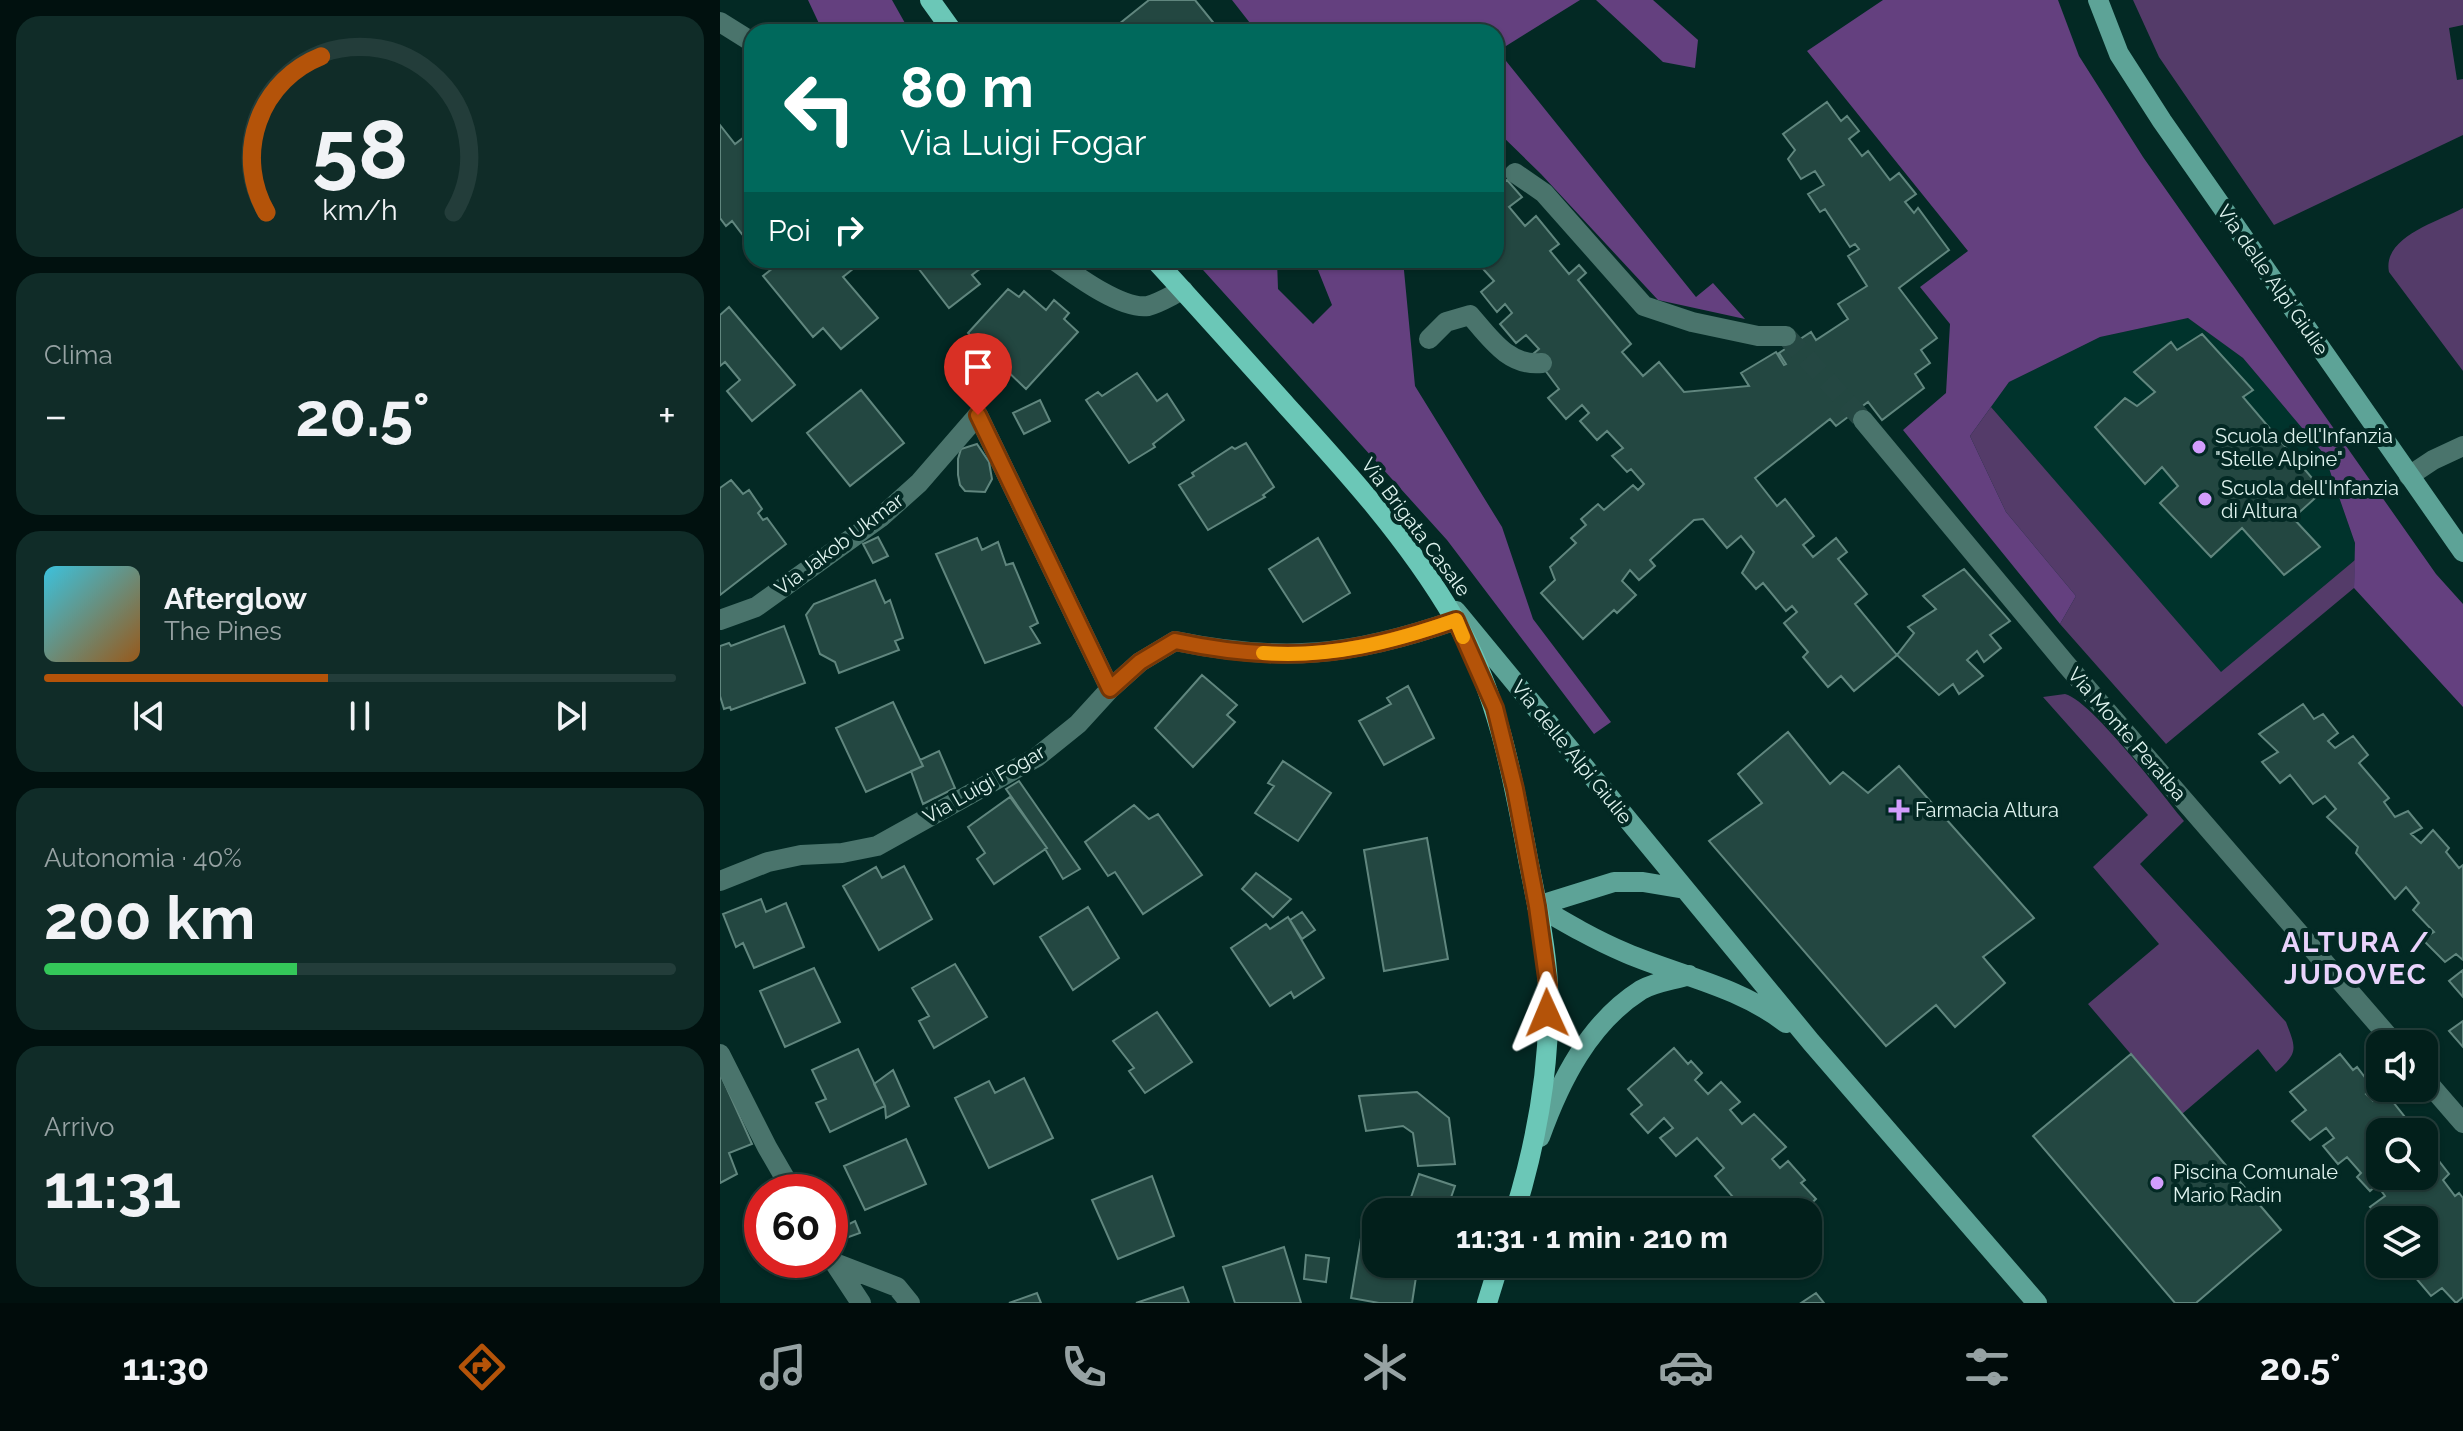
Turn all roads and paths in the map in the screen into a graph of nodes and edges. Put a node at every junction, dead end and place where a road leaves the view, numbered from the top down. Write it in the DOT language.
graph roads {
  1 [pos="930,0"];
  2 [pos="2098,0"];
  3 [pos="720,22"];
  4 [pos="947,24"];
  5 [pos="744,37"];
  6 [pos="1515,173"];
  7 [pos="1065,268"];
  8 [pos="1162,268"];
  9 [pos="1183,290"];
  10 [pos="1786,336"];
  11 [pos="1429,339"];
  12 [pos="1542,363"];
  13 [pos="1863,420"];
  14 [pos="2463,446"];
  15 [pos="2409,476"];
  16 [pos="2463,552"];
  17 [pos="1429,578"];
  18 [pos="720,620"];
  19 [pos="1456,620"];
  20 [pos="1110,689"];
  21 [pos="720,881"];
  22 [pos="1685,889"];
  23 [pos="1537,906"];
  24 [pos="1689,975"];
  25 [pos="2383,1030"];
  26 [pos="1811,1042"];
  27 [pos="720,1054"];
  28 [pos="2438,1094"];
  29 [pos="2463,1123"];
  30 [pos="783,1174"];
  31 [pos="1524,1182"];
  32 [pos="1519,1198"];
  33 [pos="848,1266"];
  34 [pos="845,1278"];
  35 [pos="1495,1278"];
  36 [pos="861,1303"];
  37 [pos="910,1303"];
  38 [pos="1487,1303"];
  39 [pos="2037,1303"];
  1 -- 4 [label="main road"];
  2 -- 15 [label="street, Via delle Alpi Giulie"];
  3 -- 5 [label="street"];
  6 -- 10 [label="street"];
  7 -- 9 [label="street"];
  8 -- 9 [label="main road, Via Brigata Casale"];
  9 -- 17 [label="main road, Via Brigata Casale"];
  11 -- 12 [label="street"];
  13 -- 25 [label="street, Via Monte Peralba"];
  14 -- 15 [label="street"];
  15 -- 16 [label="street, Via delle Alpi Giulie"];
  17 -- 19 [label="main road, Via Brigata Casale"];
  17 -- 22 [label="street, Via delle Alpi Giulie"];
  18 -- 20 [label="street, Via Jakob Ukmar"];
  19 -- 20 [label="street, Via Luigi Fogar"];
  19 -- 23 [label="main road, Via Brigata Casale"];
  20 -- 21 [label="street, Via Luigi Fogar"];
  22 -- 23 [label="street"];
  22 -- 26 [label="street, Via delle Alpi Giulie"];
  23 -- 24 [label="street, Via delle Alpi Giulie"];
  23 -- 31 [label="main road, Via Brigata Casale"];
  24 -- 26 [label="street, Via delle Alpi Giulie"];
  24 -- 31 [label="street"];
  26 -- 39 [label="street, Via delle Alpi Giulie"];
  27 -- 30 [label="street"];
  28 -- 29 [label="street"];
  31 -- 32 [label="main road, Via Brigata Casale"];
  33 -- 37 [label="street"];
  34 -- 36 [label="street"];
  35 -- 38 [label="main road"];
}
